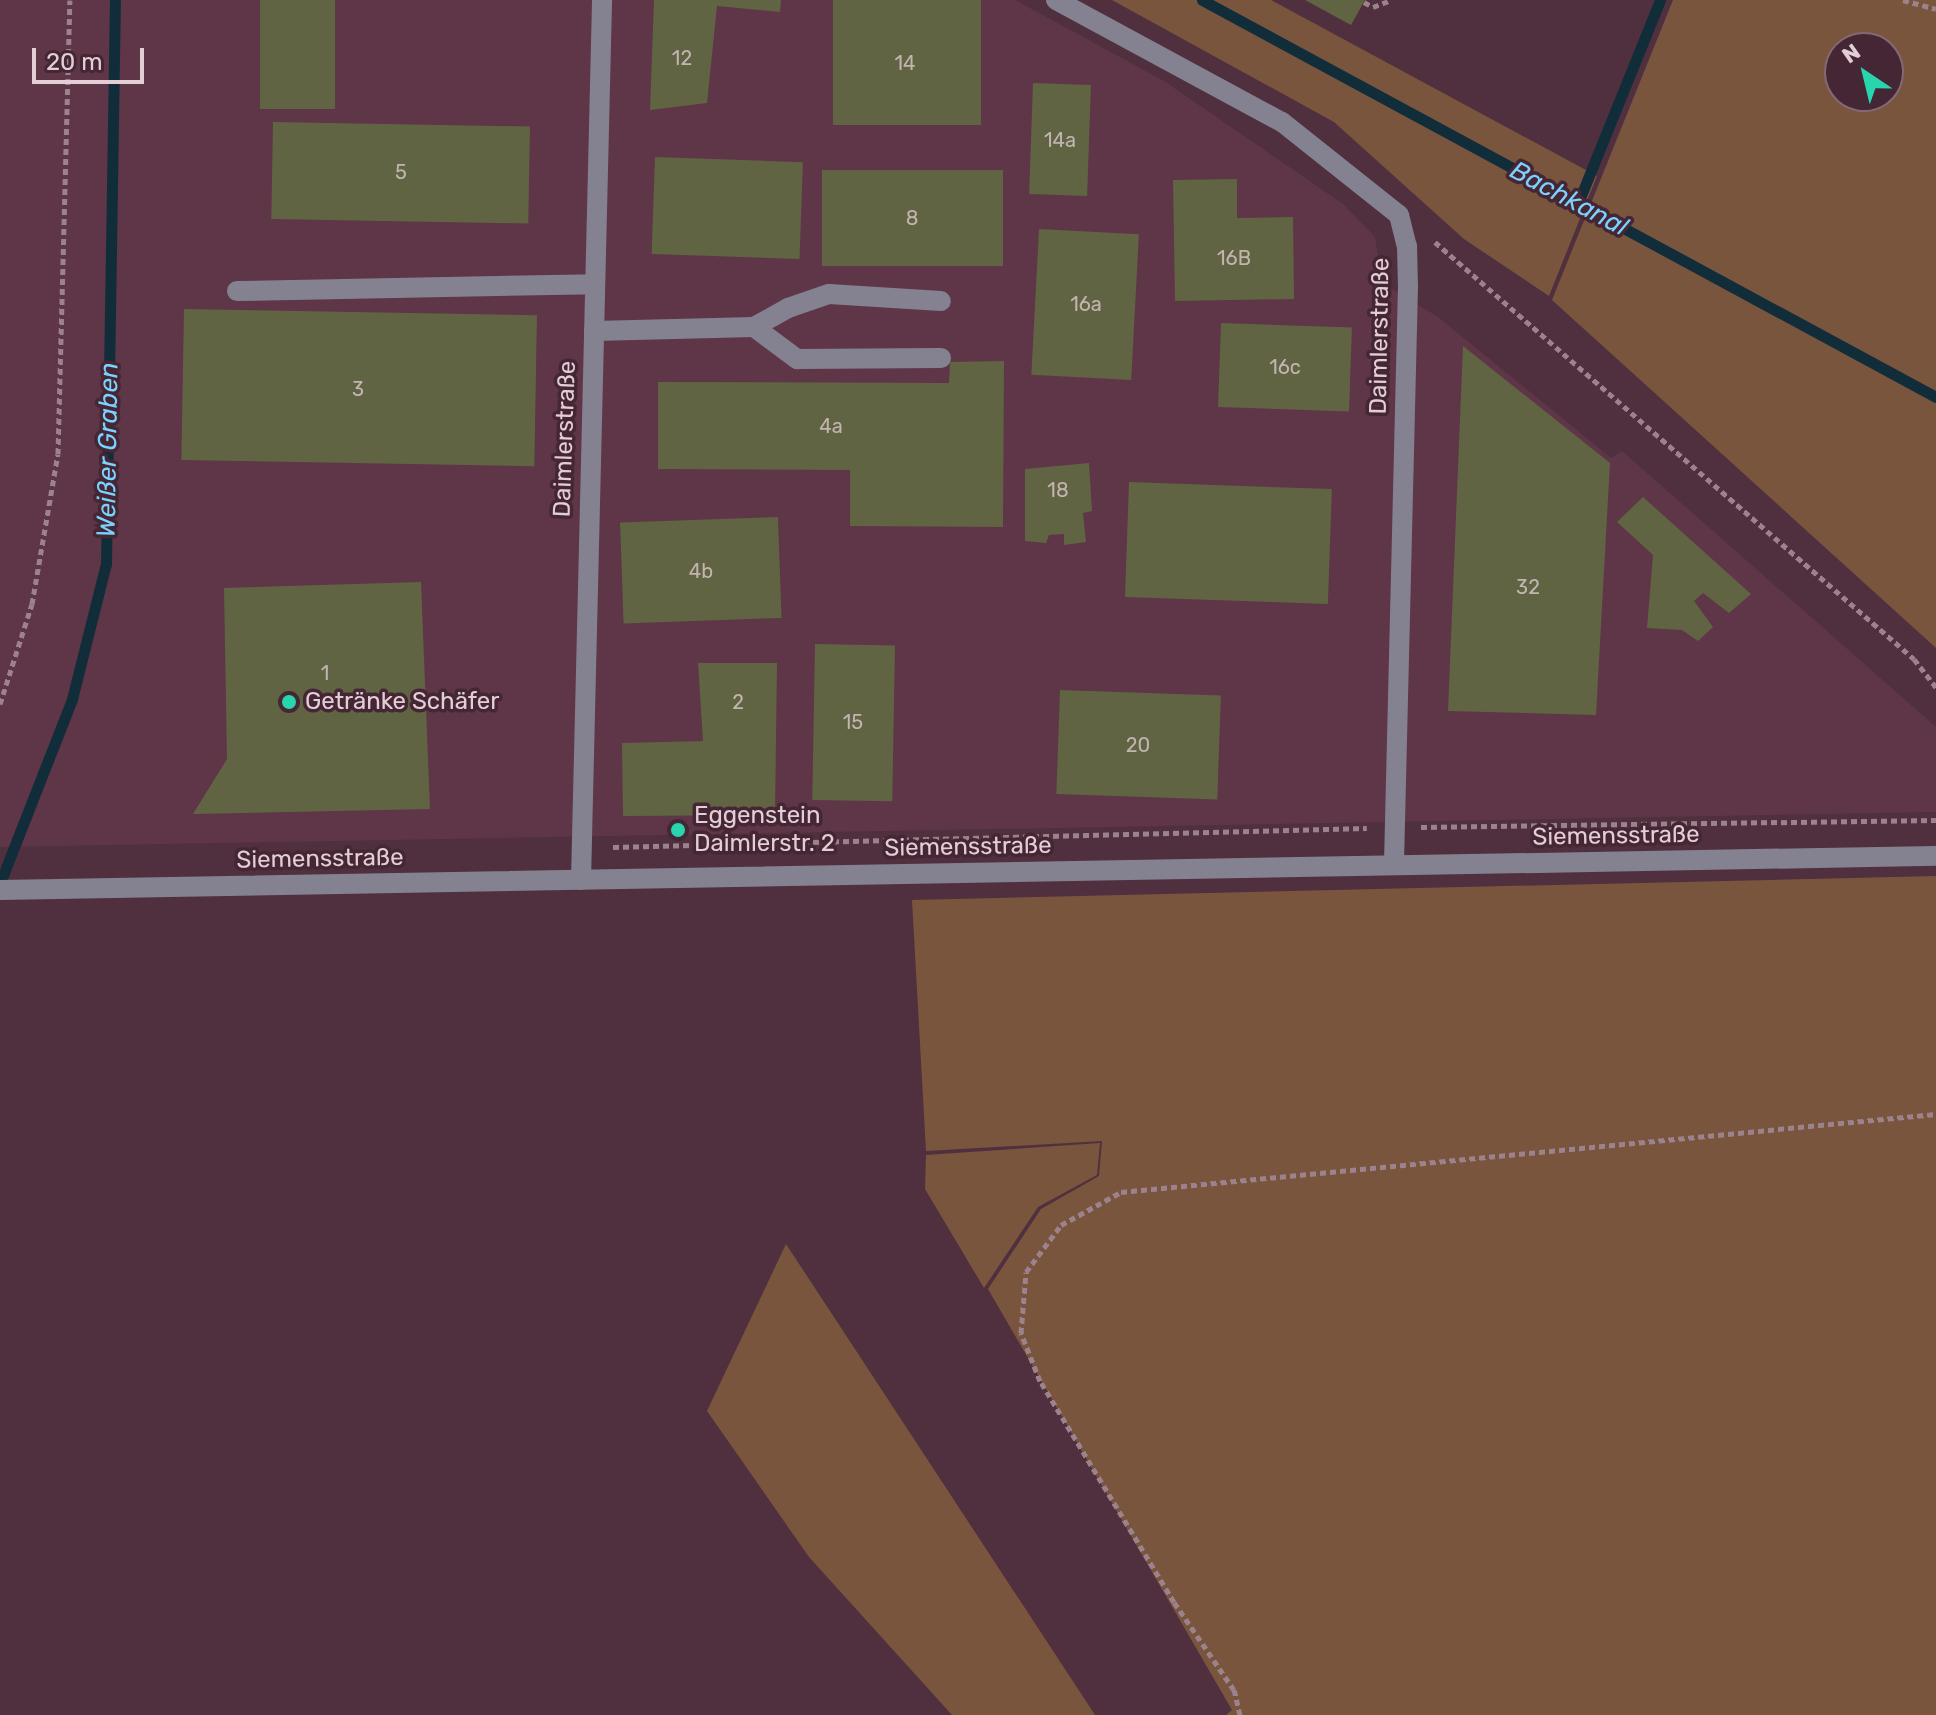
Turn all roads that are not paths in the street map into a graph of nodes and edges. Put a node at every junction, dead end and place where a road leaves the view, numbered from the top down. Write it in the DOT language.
graph roads {
  1 [pos="602,0"];
  2 [pos="1056,0"];
  3 [pos="595,284"];
  4 [pos="237,291"];
  5 [pos="941,301"];
  6 [pos="754,327"];
  7 [pos="594,331"];
  8 [pos="941,358"];
  9 [pos="1936,856"];
  10 [pos="1394,865"];
  11 [pos="581,880"];
  12 [pos="0,890"];
  1 -- 3 [label="street, Daimlerstraße"];
  2 -- 10 [label="street, Daimlerstraße"];
  3 -- 4 [label="street"];
  3 -- 7 [label="street, Daimlerstraße"];
  5 -- 6 [label="street"];
  6 -- 7 [label="street"];
  6 -- 8 [label="street"];
  7 -- 11 [label="street, Daimlerstraße"];
  9 -- 10 [label="street, Siemensstraße"];
  10 -- 11 [label="street, Siemensstraße"];
  11 -- 12 [label="street, Siemensstraße"];
}
